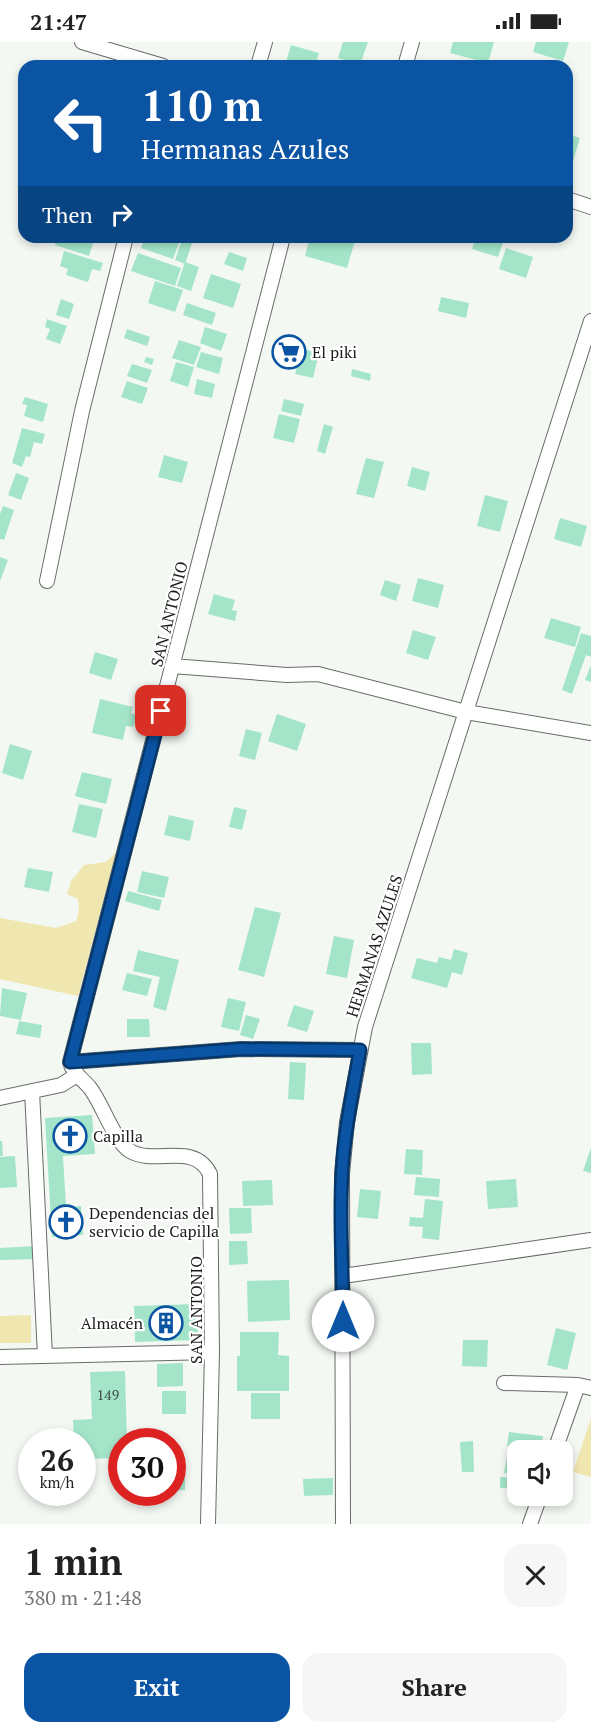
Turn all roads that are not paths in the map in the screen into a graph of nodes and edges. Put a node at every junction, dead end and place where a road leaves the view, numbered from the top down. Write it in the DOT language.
graph roads {
  1 [pos="265,42"];
  2 [pos="412,42"];
  3 [pos="88,43"];
  4 [pos="143,60"];
  5 [pos="260,60"];
  6 [pos="407,60"];
  7 [pos="573,201"];
  8 [pos="591,207"];
  9 [pos="124,243"];
  10 [pos="281,243"];
  11 [pos="591,321"];
  12 [pos="47,582"];
  13 [pos="172,666"];
  14 [pos="466,712"];
  15 [pos="591,733"];
  16 [pos="360,1050"];
  17 [pos="70,1062"];
  18 [pos="77,1075"];
  19 [pos="32,1091"];
  20 [pos="0,1098"];
  21 [pos="591,1240"];
  22 [pos="343,1276"];
  23 [pos="213,1352"];
  24 [pos="45,1356"];
  25 [pos="0,1358"];
  26 [pos="504,1383"];
  27 [pos="584,1387"];
  28 [pos="560,1440"];
  29 [pos="536,1506"];
  30 [pos="208,1524"];
  31 [pos="343,1524"];
  32 [pos="530,1524"];
  1 -- 5 [label="street"];
  2 -- 6 [label="street"];
  3 -- 4 [label="street"];
  7 -- 8 [label="street"];
  9 -- 12 [label="street"];
  10 -- 13 [label="street, SAN ANTONIO"];
  11 -- 14 [label="street, HERMANAS AZULES"];
  13 -- 14 [label="street"];
  13 -- 17 [label="street, SAN ANTONIO"];
  14 -- 15 [label="street"];
  14 -- 16 [label="street, HERMANAS AZULES"];
  16 -- 17 [label="street"];
  16 -- 22 [label="street, HERMANAS AZULES"];
  17 -- 18 [label="street, SAN ANTONIO"];
  18 -- 19 [label="street"];
  18 -- 23 [label="street, SAN ANTONIO"];
  19 -- 20 [label="street"];
  19 -- 24 [label="street"];
  21 -- 22 [label="street"];
  22 -- 31 [label="street, HERMANAS AZULES"];
  23 -- 24 [label="street"];
  23 -- 30 [label="street, SAN ANTONIO"];
  24 -- 25 [label="street"];
  26 -- 27 [label="street"];
  27 -- 28 [label="street"];
  29 -- 32 [label="street"];
}
